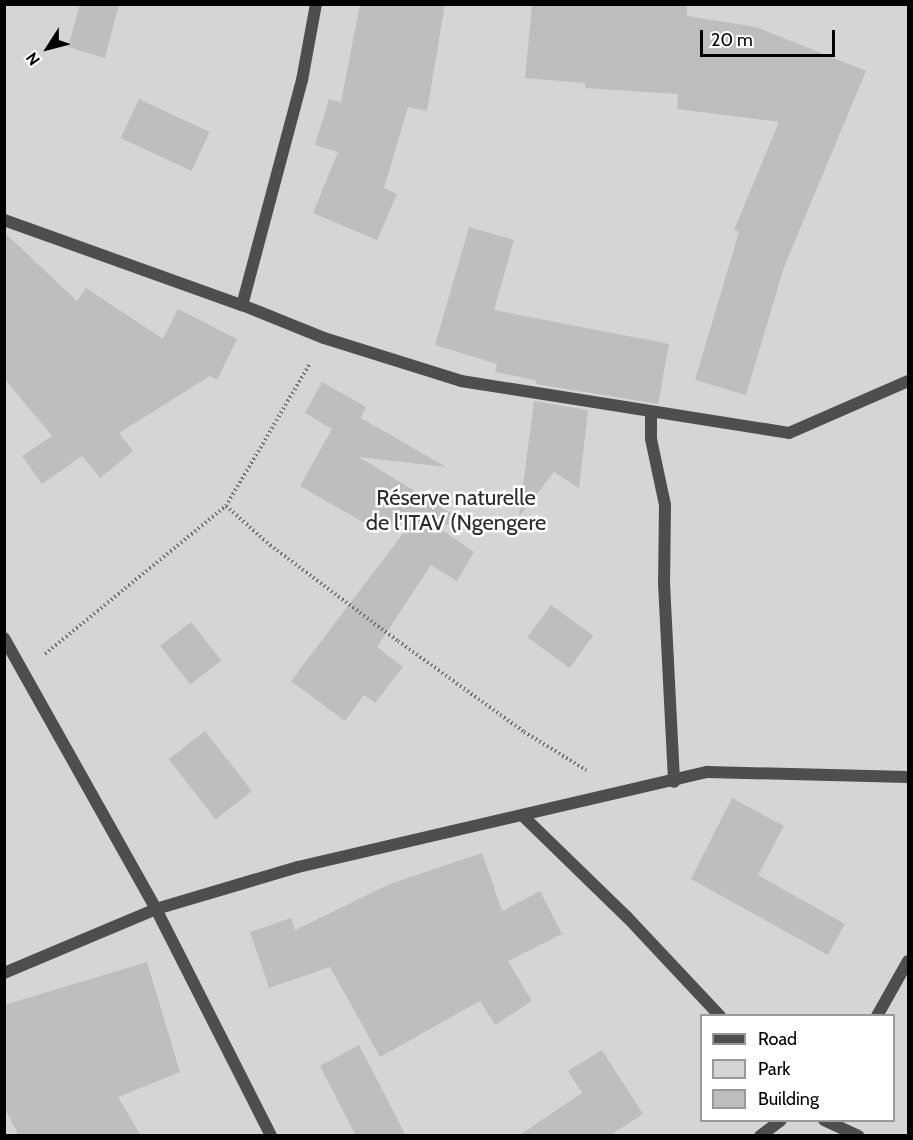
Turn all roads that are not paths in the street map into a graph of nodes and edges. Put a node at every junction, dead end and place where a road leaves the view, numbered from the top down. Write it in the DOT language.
graph roads {
  1 [pos="316,4"];
  2 [pos="4,220"];
  3 [pos="242,305"];
  4 [pos="909,381"];
  5 [pos="651,414"];
  6 [pos="4,638"];
  7 [pos="909,777"];
  8 [pos="674,782"];
  9 [pos="524,818"];
  10 [pos="156,909"];
  11 [pos="909,961"];
  12 [pos="4,973"];
  13 [pos="718,1014"];
  14 [pos="878,1014"];
  15 [pos="778,1122"];
  16 [pos="828,1122"];
  17 [pos="271,1136"];
  18 [pos="760,1136"];
  19 [pos="858,1136"];
  1 -- 3 [label="street"];
  2 -- 3 [label="street"];
  3 -- 5 [label="street"];
  4 -- 5 [label="street"];
  5 -- 8 [label="street"];
  6 -- 10 [label="street"];
  7 -- 8 [label="street"];
  8 -- 9 [label="street"];
  9 -- 10 [label="street"];
  9 -- 13 [label="street"];
  10 -- 12 [label="street"];
  10 -- 17 [label="street"];
  11 -- 14 [label="street"];
  15 -- 18 [label="street"];
  16 -- 19 [label="street"];
}
